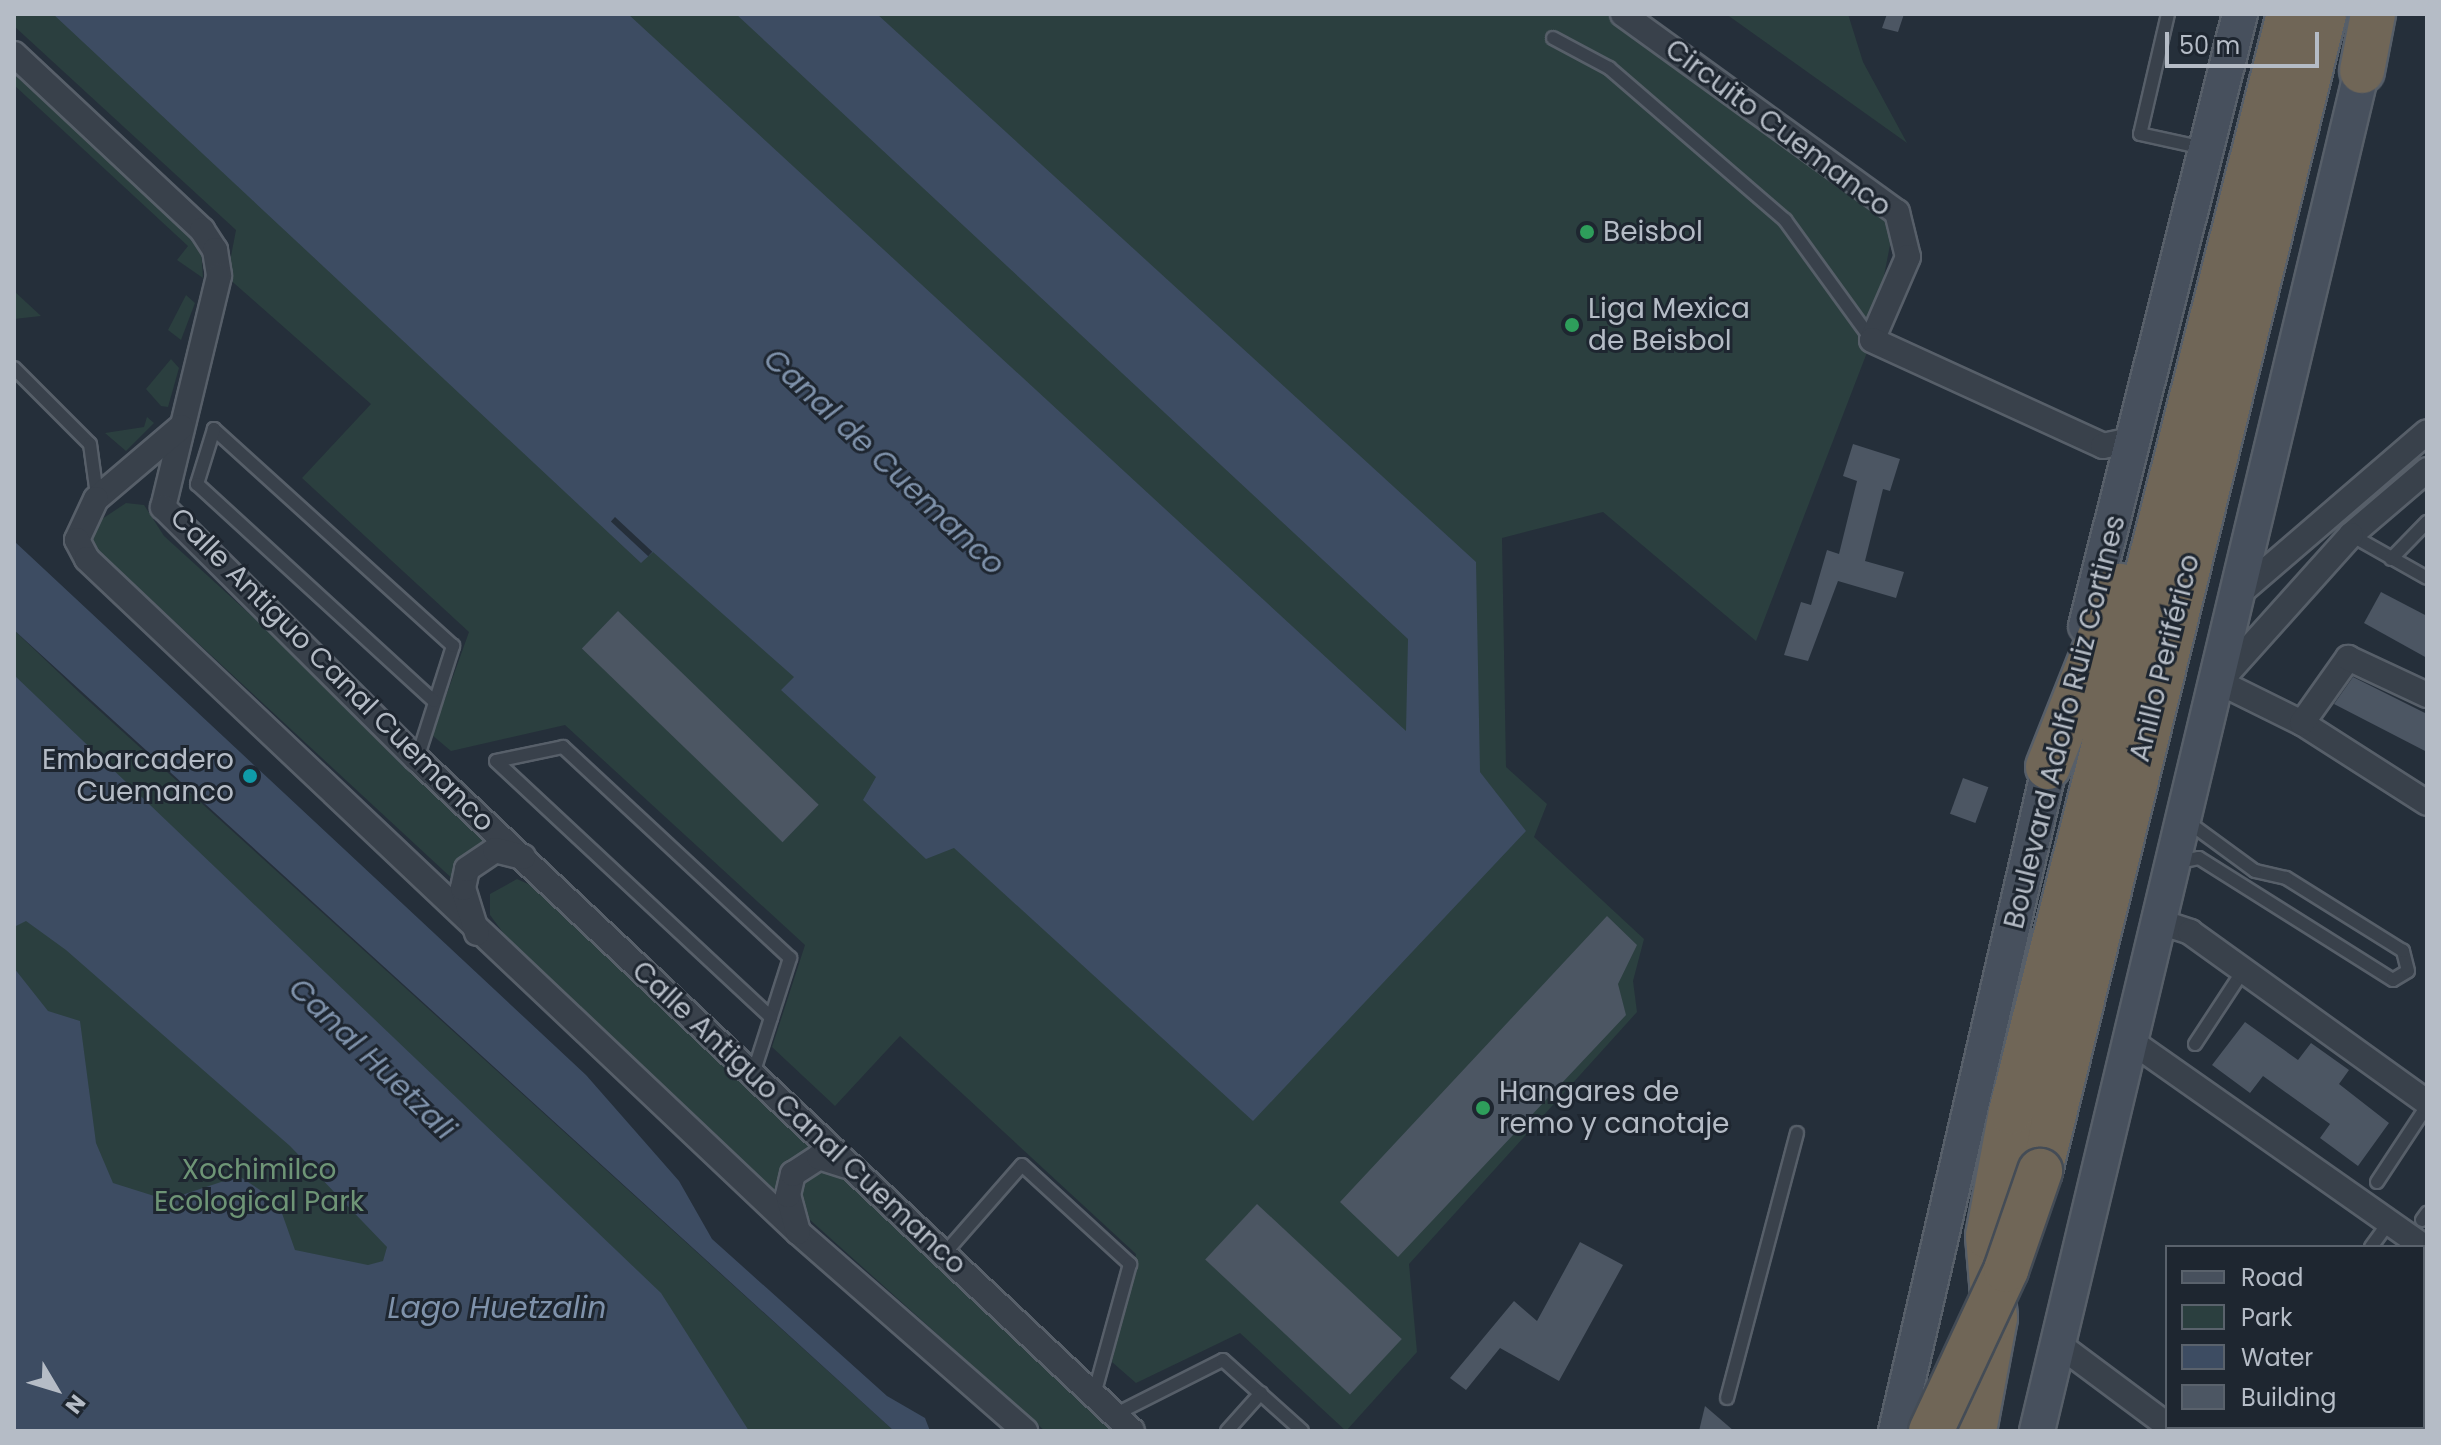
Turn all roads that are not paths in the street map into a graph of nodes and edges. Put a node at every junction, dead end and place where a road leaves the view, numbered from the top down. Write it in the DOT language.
graph roads {
  1 [pos="1623,14"];
  2 [pos="2168,14"];
  3 [pos="2240,14"];
  4 [pos="2289,14"];
  5 [pos="2324,14"];
  6 [pos="2375,14"];
  7 [pos="1553,38"];
  8 [pos="14,54"];
  9 [pos="2362,71"];
  10 [pos="2209,149"];
  11 [pos="1872,340"];
  12 [pos="14,368"];
  13 [pos="181,427"];
  14 [pos="2139,427"];
  15 [pos="2427,432"];
  16 [pos="2095,443"];
  17 [pos="2422,476"];
  18 [pos="2125,481"];
  19 [pos="96,499"];
  20 [pos="2165,503"];
  21 [pos="2427,522"];
  22 [pos="2312,532"];
  23 [pos="2351,535"];
  24 [pos="2333,555"];
  25 [pos="2391,559"];
  26 [pos="2427,578"];
  27 [pos="2241,592"];
  28 [pos="2219,682"];
  29 [pos="2427,695"];
  30 [pos="434,701"];
  31 [pos="2302,723"];
  32 [pos="417,759"];
  33 [pos="2048,767"];
  34 [pos="2427,803"];
  35 [pos="2185,819"];
  36 [pos="523,857"];
  37 [pos="2174,863"];
  38 [pos="2160,922"];
  39 [pos="478,934"];
  40 [pos="2243,971"];
  41 [pos="771,1017"];
  42 [pos="2131,1041"];
  43 [pos="2195,1044"];
  44 [pos="753,1074"];
  45 [pos="2427,1104"];
  46 [pos="1797,1133"];
  47 [pos="852,1168"];
  48 [pos="2377,1182"];
  49 [pos="2389,1222"];
  50 [pos="798,1232"];
  51 [pos="2372,1245"];
  52 [pos="2421,1245"];
  53 [pos="944,1254"];
  54 [pos="2057,1343"];
  55 [pos="1261,1393"];
  56 [pos="1094,1395"];
  57 [pos="1727,1398"];
  58 [pos="1123,1423"];
  59 [pos="2165,1424"];
  60 [pos="1025,1431"];
  61 [pos="1227,1431"];
  62 [pos="1302,1431"];
  63 [pos="1896,1431"];
  64 [pos="1931,1431"];
  65 [pos="1974,1431"];
  66 [pos="2037,1431"];
  1 -- 11 [label="street, Circuito Cuemanco"];
  2 -- 10 [label="lane"];
  3 -- 10 [label="main road, Boulevard Adolfo Ruiz Cortines"];
  4 -- 20 [label="highway, Anillo Periférico"];
  5 -- 64 [label="highway, Anillo Periférico, bridge"];
  6 -- 9 [label="highway"];
  7 -- 11 [label="lane"];
  8 -- 13 [label="street"];
  9 -- 27 [label="main road"];
  10 -- 14 [label="main road, Boulevard Adolfo Ruiz Cortines"];
  11 -- 16 [label="street"];
  12 -- 19 [label="lane"];
  13 -- 19 [label="street"];
  13 -- 32 [label="street, Calle Antiguo Canal Cuemanco"];
  14 -- 16 [label="street"];
  14 -- 18 [label="main road, Boulevard Adolfo Ruiz Cortines"];
  15 -- 22 [label="street"];
  16 -- 18 [label="street"];
  17 -- 23 [label="street"];
  18 -- 33 [label="main road, Boulevard Adolfo Ruiz Cortines"];
  19 -- 39 [label="street"];
  20 -- 33 [label="highway"];
  20 -- 65 [label="highway, Anillo Periférico"];
  21 -- 25 [label="lane"];
  22 -- 24 [label="street"];
  22 -- 27 [label="street"];
  23 -- 24 [label="street"];
  23 -- 25 [label="lane"];
  24 -- 28 [label="street"];
  25 -- 26 [label="lane"];
  27 -- 28 [label="main road"];
  28 -- 31 [label="street"];
  28 -- 35 [label="main road"];
  29 -- 31 [label="street"];
  30 -- 30 [label="lane"];
  30 -- 32 [label="lane"];
  31 -- 34 [label="street"];
  32 -- 36 [label="street, Calle Antiguo Canal Cuemanco"];
  33 -- 63 [label="main road, Boulevard Adolfo Ruiz Cortines"];
  35 -- 37 [label="main road"];
  35 -- 37 [label="lane"];
  36 -- 39 [label="street"];
  36 -- 44 [label="street, Calle Antiguo Canal Cuemanco"];
  37 -- 38 [label="main road"];
  38 -- 40 [label="street"];
  38 -- 42 [label="main road"];
  39 -- 50 [label="street"];
  40 -- 43 [label="lane"];
  40 -- 45 [label="street"];
  41 -- 41 [label="lane"];
  41 -- 44 [label="lane"];
  42 -- 49 [label="street"];
  42 -- 54 [label="main road"];
  44 -- 47 [label="street, Calle Antiguo Canal Cuemanco"];
  45 -- 48 [label="lane"];
  46 -- 57 [label="lane"];
  47 -- 50 [label="street"];
  47 -- 53 [label="street, Calle Antiguo Canal Cuemanco"];
  49 -- 51 [label="lane"];
  49 -- 52 [label="street"];
  50 -- 60 [label="street"];
  53 -- 56 [label="street, Calle Antiguo Canal Cuemanco"];
  53 -- 56 [label="lane"];
  54 -- 59 [label="street"];
  54 -- 66 [label="main road"];
  55 -- 58 [label="lane"];
  55 -- 61 [label="lane"];
  55 -- 62 [label="lane"];
  56 -- 58 [label="street, Calle Antiguo Canal Cuemanco"];
}
